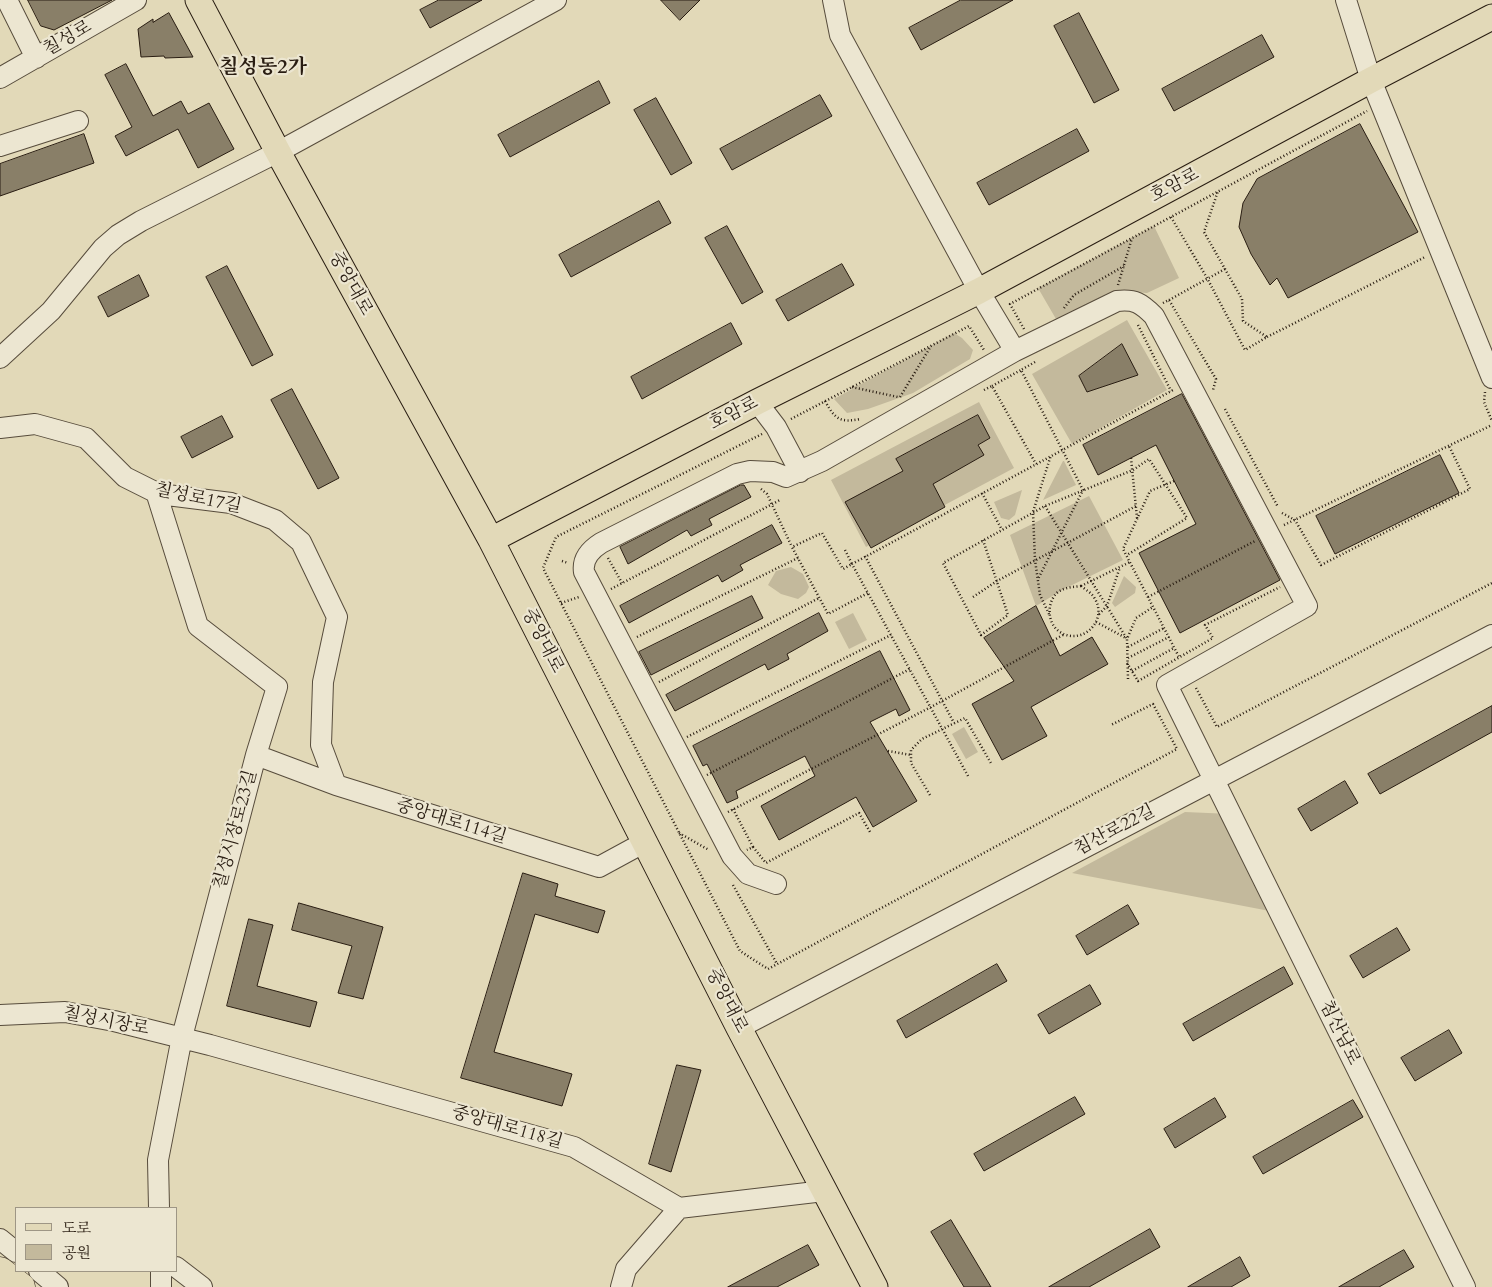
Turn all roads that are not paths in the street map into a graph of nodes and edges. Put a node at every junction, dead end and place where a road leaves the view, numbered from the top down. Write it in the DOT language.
graph roads {
  1 [pos="7,0"];
  2 [pos="136,0"];
  3 [pos="198,0"];
  4 [pos="556,0"];
  5 [pos="833,0"];
  6 [pos="1346,0"];
  7 [pos="1490,20"];
  8 [pos="36,58"];
  9 [pos="0,78"];
  10 [pos="1371,80"];
  11 [pos="78,121"];
  12 [pos="0,146"];
  13 [pos="278,152"];
  14 [pos="979,291"];
  15 [pos="0,358"];
  16 [pos="1018,361"];
  17 [pos="1489,384"];
  18 [pos="757,402"];
  19 [pos="0,428"];
  20 [pos="800,472"];
  21 [pos="156,492"];
  22 [pos="491,540"];
  23 [pos="1492,635"];
  24 [pos="256,755"];
  25 [pos="1214,779"];
  26 [pos="336,786"];
  27 [pos="645,842"];
  28 [pos="776,884"];
  29 [pos="0,1015"];
  30 [pos="740,1028"];
  31 [pos="182,1037"];
  32 [pos="824,1191"];
  33 [pos="159,1207"];
  34 [pos="679,1208"];
  35 [pos="0,1239"];
  36 [pos="15,1251"];
  37 [pos="178,1268"];
  38 [pos="0,1271"];
  39 [pos="40,1272"];
  40 [pos="161,1272"];
  41 [pos="21,1287"];
  42 [pos="58,1287"];
  43 [pos="161,1287"];
  44 [pos="202,1287"];
  45 [pos="622,1287"];
  46 [pos="875,1287"];
  47 [pos="1465,1287"];
  1 -- 8 [label="street"];
  2 -- 8 [label="street, 칠성로"];
  3 -- 13 [label="main road, 중앙대로"];
  4 -- 13 [label="street"];
  5 -- 14 [label="street"];
  6 -- 10 [label="street"];
  7 -- 10 [label="main road, 호암로"];
  8 -- 9 [label="street, 칠성로"];
  10 -- 14 [label="main road, 호암로"];
  10 -- 17 [label="street"];
  11 -- 12 [label="street"];
  13 -- 15 [label="street"];
  13 -- 22 [label="main road, 중앙대로"];
  14 -- 16 [label="street"];
  14 -- 18 [label="main road, 호암로"];
  16 -- 20 [label="street"];
  16 -- 25 [label="street, 침산남로"];
  18 -- 20 [label="street"];
  18 -- 22 [label="main road, 호암로"];
  19 -- 21 [label="street, 칠성로17길"];
  20 -- 28 [label="street"];
  21 -- 24 [label="street, 칠성시장로23길"];
  21 -- 26 [label="street, 칠성로17길"];
  22 -- 27 [label="main road, 중앙대로"];
  23 -- 25 [label="street, 침산로22길"];
  24 -- 26 [label="street, 중앙대로114길"];
  24 -- 31 [label="street, 칠성시장로23길"];
  25 -- 30 [label="street, 침산로22길"];
  25 -- 47 [label="street, 침산남로"];
  26 -- 27 [label="street, 중앙대로114길"];
  27 -- 30 [label="main road, 중앙대로"];
  29 -- 31 [label="street, 칠성시장로"];
  30 -- 32 [label="main road, 중앙대로"];
  31 -- 33 [label="street, 칠성시장로23길"];
  31 -- 34 [label="street, 중앙대로118길"];
  32 -- 34 [label="street"];
  32 -- 46 [label="main road, 중앙대로"];
  34 -- 45 [label="street"];
  35 -- 36 [label="street"];
  37 -- 44 [label="street"];
  38 -- 41 [label="highway"];
  39 -- 42 [label="street"];
  40 -- 43 [label="street"];
}
